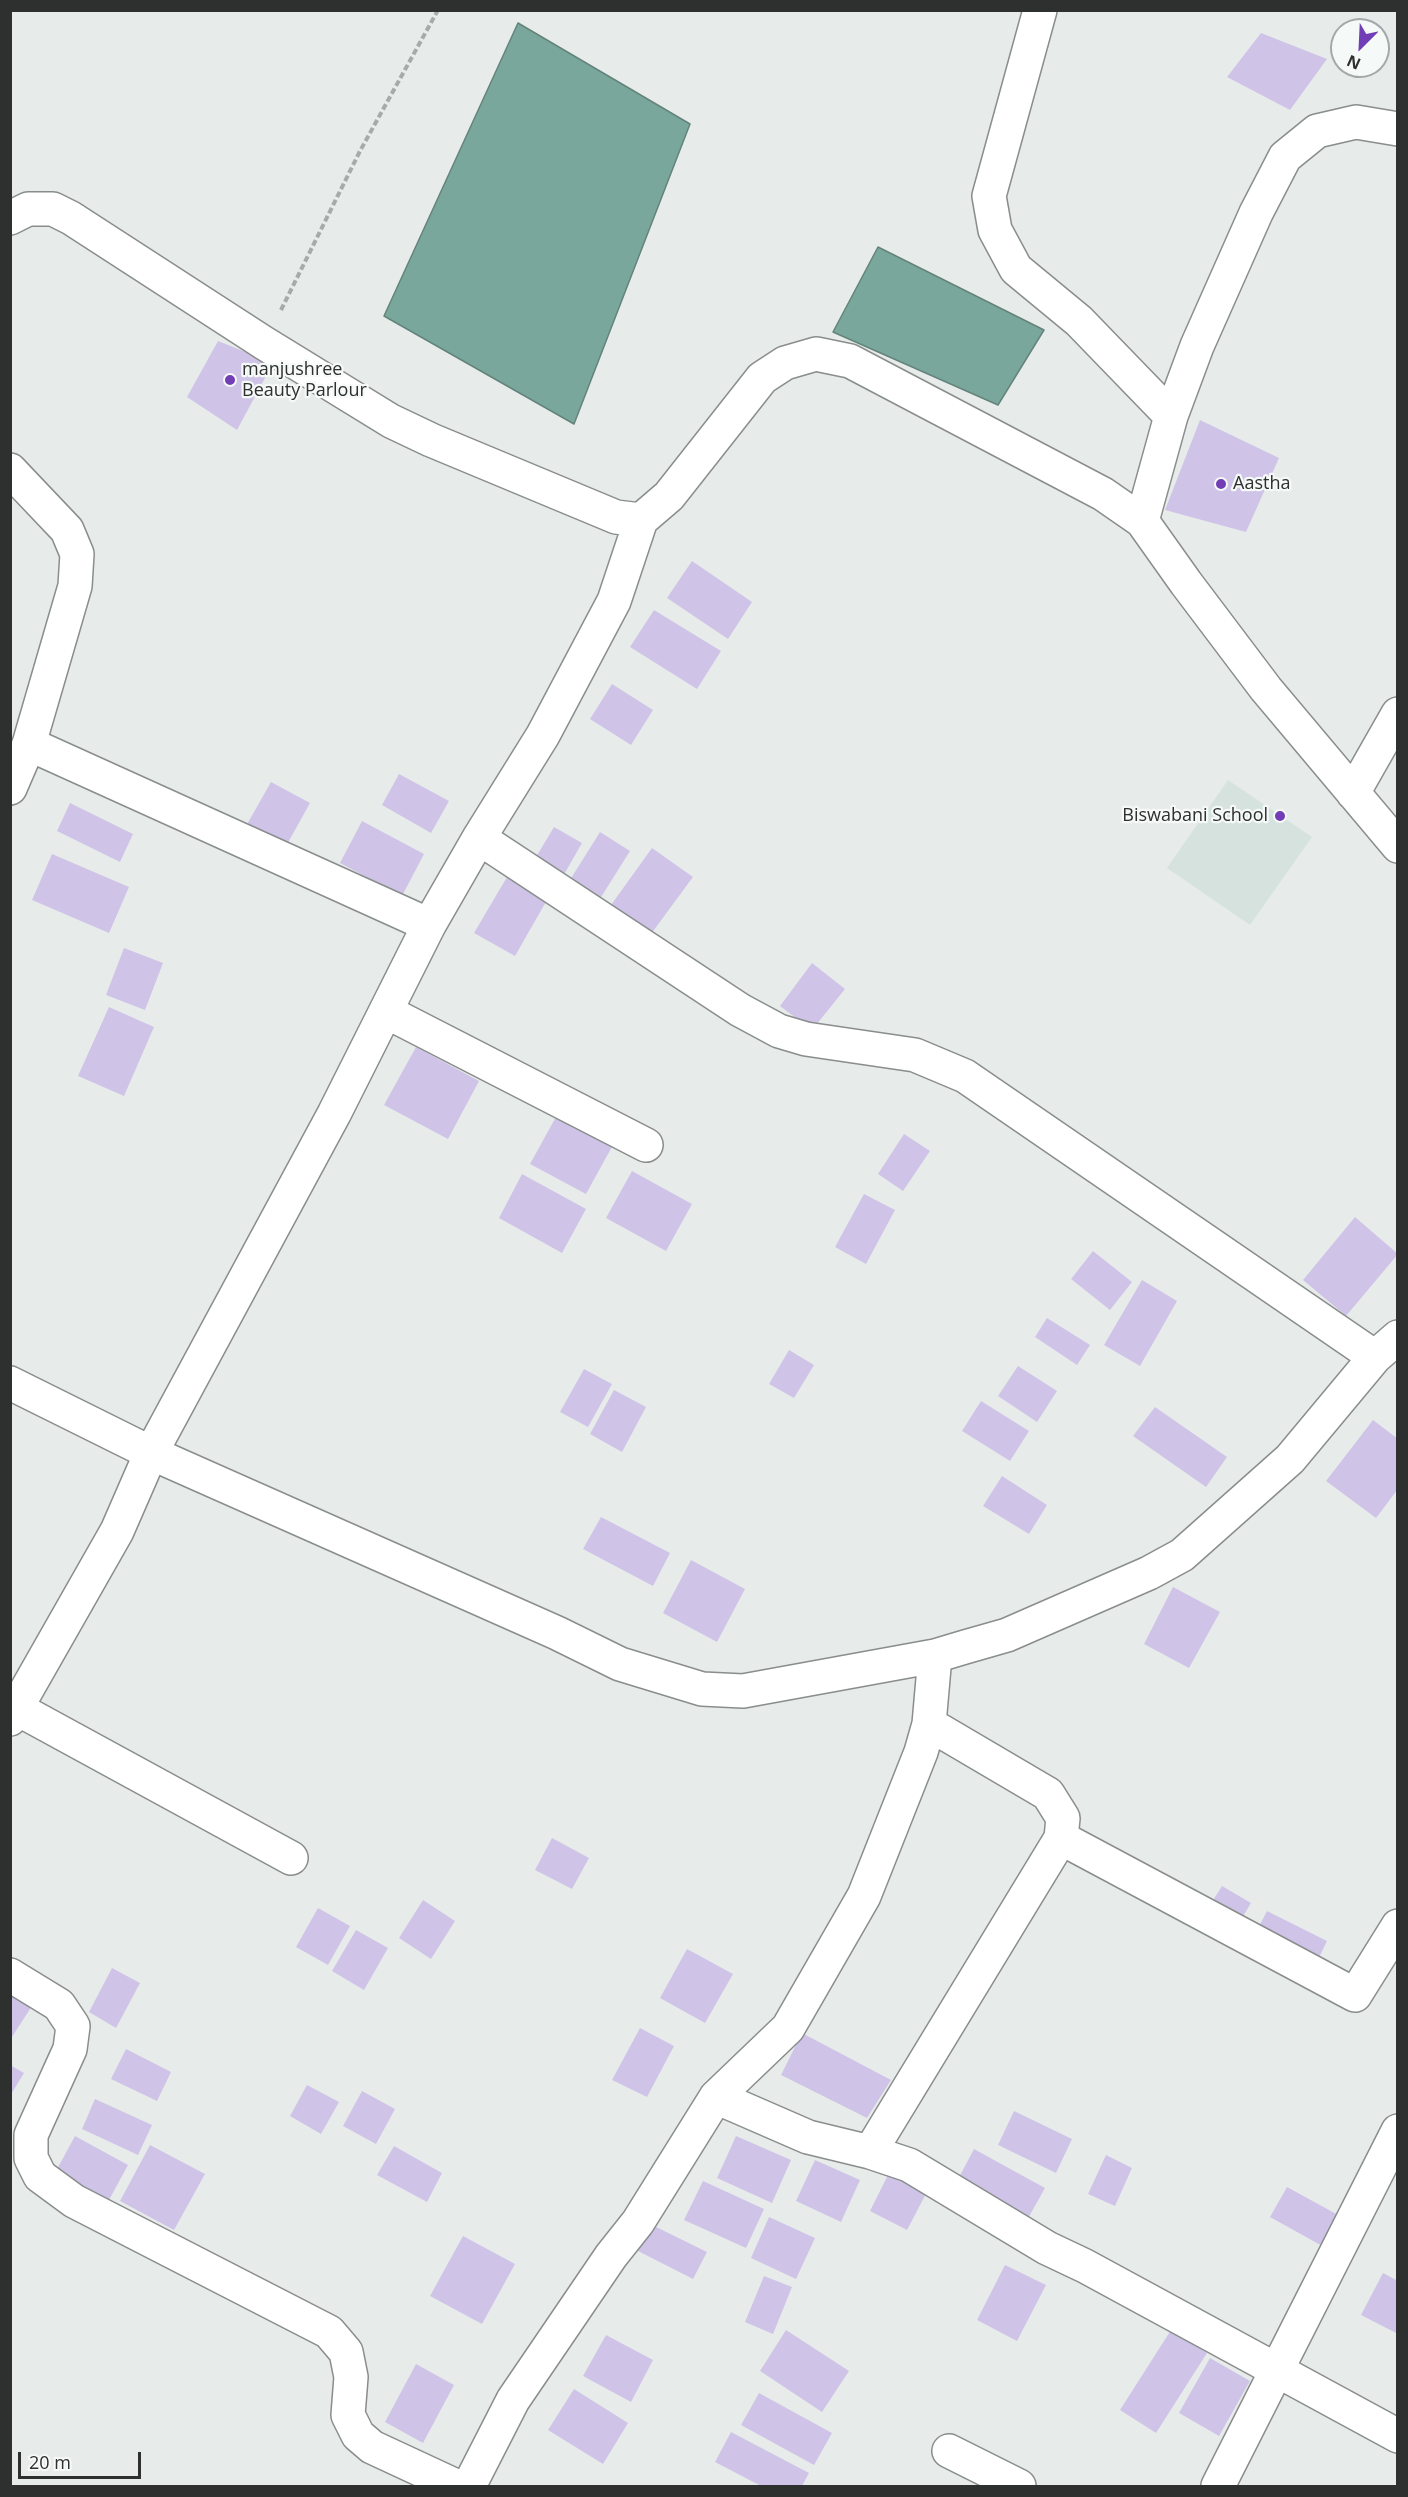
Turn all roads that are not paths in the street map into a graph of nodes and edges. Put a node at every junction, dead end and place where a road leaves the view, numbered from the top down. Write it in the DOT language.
graph roads {
  1 [pos="1040,10"];
  2 [pos="1398,129"];
  3 [pos="10,218"];
  4 [pos="1171,416"];
  5 [pos="10,470"];
  6 [pos="641,520"];
  7 [pos="1142,521"];
  8 [pos="1398,714"];
  9 [pos="29,744"];
  10 [pos="10,788"];
  11 [pos="1353,793"];
  12 [pos="479,838"];
  13 [pos="1398,846"];
  14 [pos="429,925"];
  15 [pos="387,1012"];
  16 [pos="646,1145"];
  17 [pos="1386,1347"];
  18 [pos="10,1383"];
  19 [pos="151,1453"];
  20 [pos="936,1656"];
  21 [pos="13,1714"];
  22 [pos="929,1724"];
  23 [pos="1061,1838"];
  24 [pos="291,1858"];
  25 [pos="1398,1926"];
  26 [pos="10,1975"];
  27 [pos="716,2097"];
  28 [pos="1398,2132"];
  29 [pos="870,2152"];
  30 [pos="1276,2370"];
  31 [pos="1398,2436"];
  32 [pos="950,2451"];
  33 [pos="456,2487"];
  34 [pos="469,2487"];
  35 [pos="1018,2487"];
  36 [pos="1218,2487"];
  1 -- 4 [label="street"];
  2 -- 4 [label="street"];
  3 -- 6 [label="street"];
  4 -- 7 [label="street"];
  5 -- 9 [label="street"];
  6 -- 7 [label="street"];
  6 -- 12 [label="street"];
  7 -- 11 [label="street"];
  8 -- 11 [label="street"];
  9 -- 10 [label="street"];
  9 -- 14 [label="street"];
  11 -- 13 [label="street"];
  12 -- 14 [label="street"];
  12 -- 17 [label="street"];
  14 -- 15 [label="street"];
  15 -- 16 [label="street"];
  15 -- 19 [label="street"];
  17 -- 20 [label="street"];
  18 -- 19 [label="street"];
  19 -- 20 [label="street"];
  19 -- 21 [label="street"];
  20 -- 22 [label="street"];
  21 -- 24 [label="street"];
  22 -- 23 [label="street"];
  22 -- 27 [label="street"];
  23 -- 25 [label="street"];
  23 -- 29 [label="street"];
  26 -- 33 [label="street"];
  27 -- 29 [label="street"];
  27 -- 34 [label="street"];
  28 -- 30 [label="street"];
  29 -- 30 [label="street"];
  30 -- 31 [label="street"];
  30 -- 36 [label="street"];
  32 -- 35 [label="street"];
}
